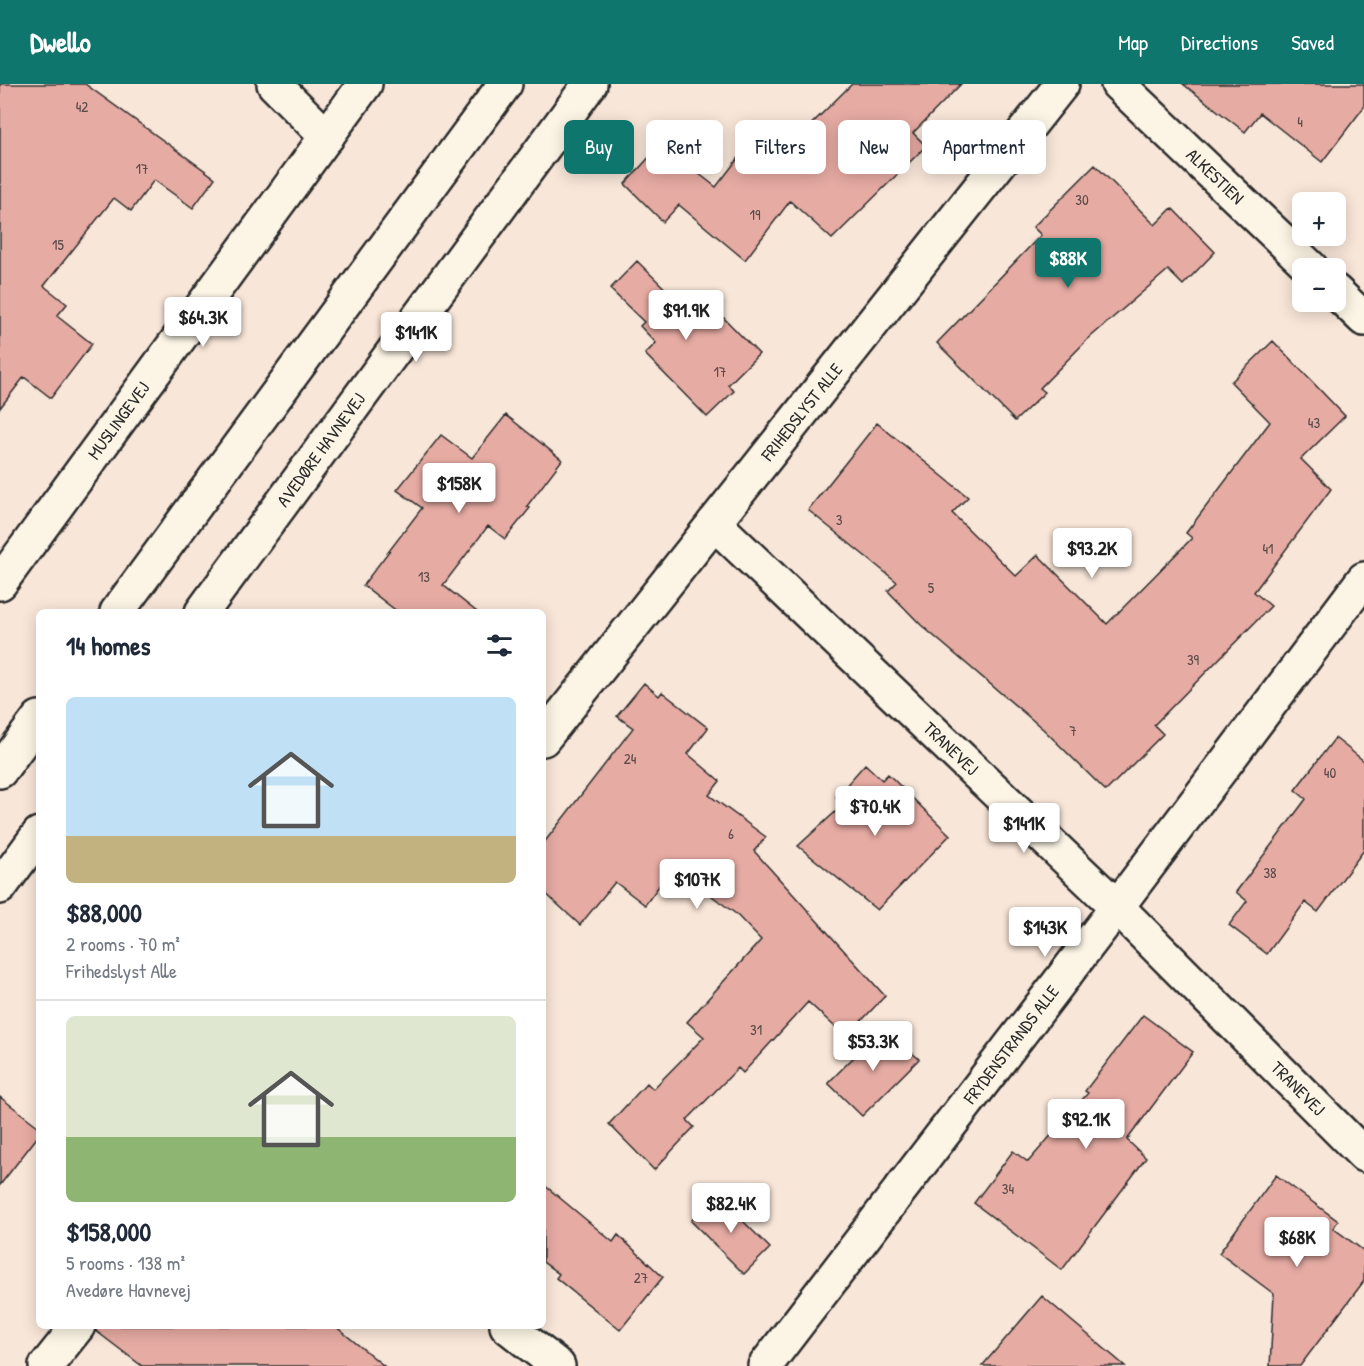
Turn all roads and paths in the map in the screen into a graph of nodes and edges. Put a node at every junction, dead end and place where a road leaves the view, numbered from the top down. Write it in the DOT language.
graph roads {
  1 [pos="274,84"];
  2 [pos="365,84"];
  3 [pos="504,84"];
  4 [pos="590,84"];
  5 [pos="1062,84"];
  6 [pos="1118,84"];
  7 [pos="327,137"];
  8 [pos="1301,258"];
  9 [pos="1346,302"];
  10 [pos="1364,319"];
  11 [pos="714,523"];
  12 [pos="1364,579"];
  13 [pos="0,583"];
  14 [pos="119,609"];
  15 [pos="204,609"];
  16 [pos="36,722"];
  17 [pos="546,735"];
  18 [pos="0,771"];
  19 [pos="36,838"];
  20 [pos="0,887"];
  21 [pos="1117,907"];
  22 [pos="1364,1155"];
  23 [pos="76,1329"];
  24 [pos="511,1329"];
  25 [pos="46,1366"];
  26 [pos="558,1366"];
  27 [pos="765,1366"];
  1 -- 7 [label="street"];
  2 -- 7 [label="street, MUSLINGEVEJ"];
  3 -- 14 [label="street"];
  4 -- 15 [label="street, AVEDØRE HAVNEVEJ"];
  5 -- 11 [label="street, FRIHEDSLYST ALLE"];
  6 -- 8 [label="street, ALKESTIEN"];
  7 -- 13 [label="street, MUSLINGEVEJ"];
  9 -- 10 [label="street"];
  11 -- 17 [label="street, FRIHEDSLYST ALLE"];
  11 -- 21 [label="street, TRANEVEJ"];
  12 -- 21 [label="street, FRYDENSTRANDS ALLE"];
  16 -- 18 [label="street"];
  19 -- 20 [label="street"];
  21 -- 22 [label="street, TRANEVEJ"];
  21 -- 27 [label="street, FRYDENSTRANDS ALLE"];
  23 -- 25 [label="street"];
  24 -- 26 [label="street"];
}
